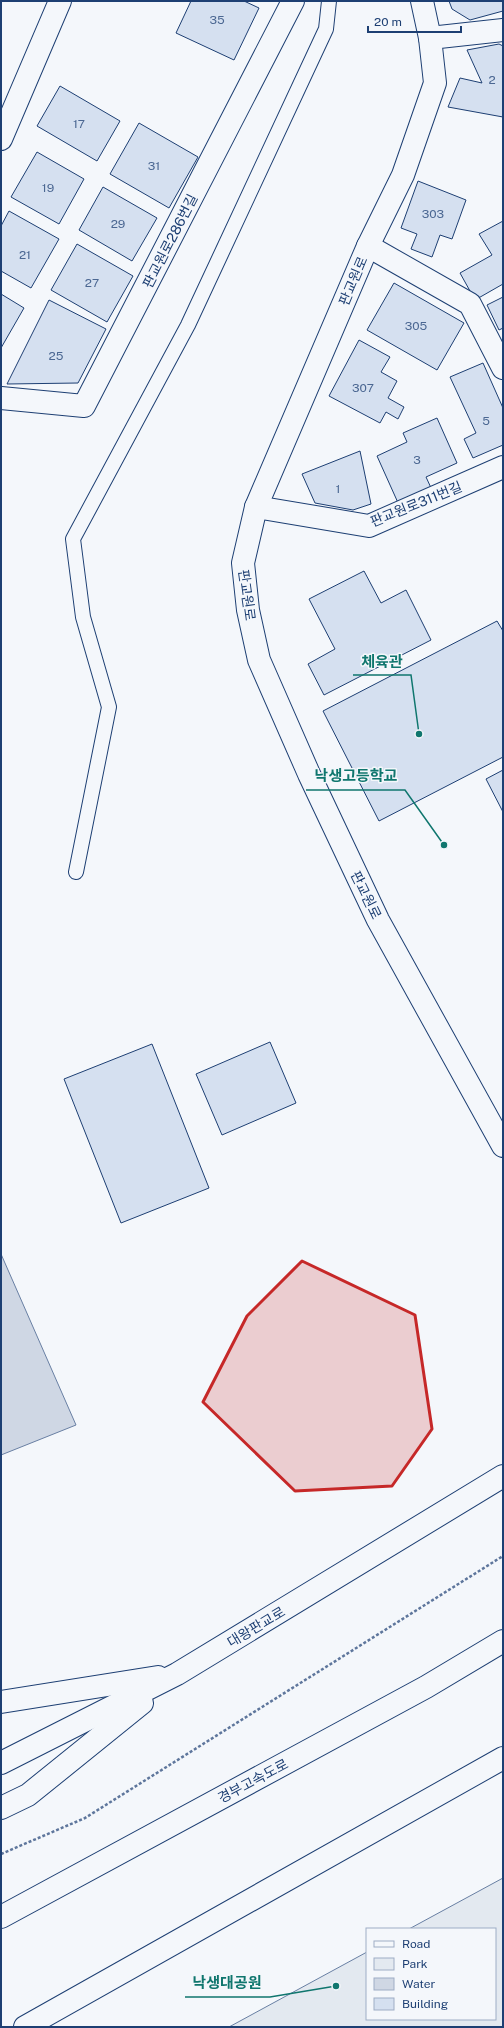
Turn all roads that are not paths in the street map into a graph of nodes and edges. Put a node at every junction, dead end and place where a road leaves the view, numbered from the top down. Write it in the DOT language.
graph roads {
  1 [pos="60,1"];
  2 [pos="294,1"];
  3 [pos="329,1"];
  4 [pos="422,1"];
  5 [pos="503,30"];
  6 [pos="430,38"];
  7 [pos="1,139"];
  8 [pos="368,246"];
  9 [pos="503,368"];
  10 [pos="1,398"];
  11 [pos="503,467"];
  12 [pos="256,507"];
  13 [pos="76,872"];
  14 [pos="503,1146"];
  15 [pos="503,1476"];
  16 [pos="503,1641"];
  17 [pos="177,1674"];
  18 [pos="1,1702"];
  19 [pos="503,1758"];
  20 [pos="1,1763"];
  21 [pos="1,1808"];
  22 [pos="1,1917"];
  23 [pos="25,2027"];
  1 -- 7 [label="main road"];
  2 -- 10 [label="main road, 판교원로286번길"];
  3 -- 13 [label="lane"];
  4 -- 6 [label="main road, 판교원로"];
  5 -- 6 [label="main road"];
  6 -- 8 [label="main road, 판교원로"];
  8 -- 9 [label="main road"];
  8 -- 12 [label="main road, 판교원로"];
  11 -- 12 [label="main road, 판교원로311번길"];
  12 -- 14 [label="main road, 판교원로"];
  15 -- 17 [label="main road, 대왕판교로"];
  16 -- 22 [label="main road, 경부고속도로"];
  17 -- 18 [label="main road"];
  17 -- 20 [label="main road, 대왕판교로"];
  17 -- 21 [label="main road"];
  19 -- 23 [label="main road"];
}
